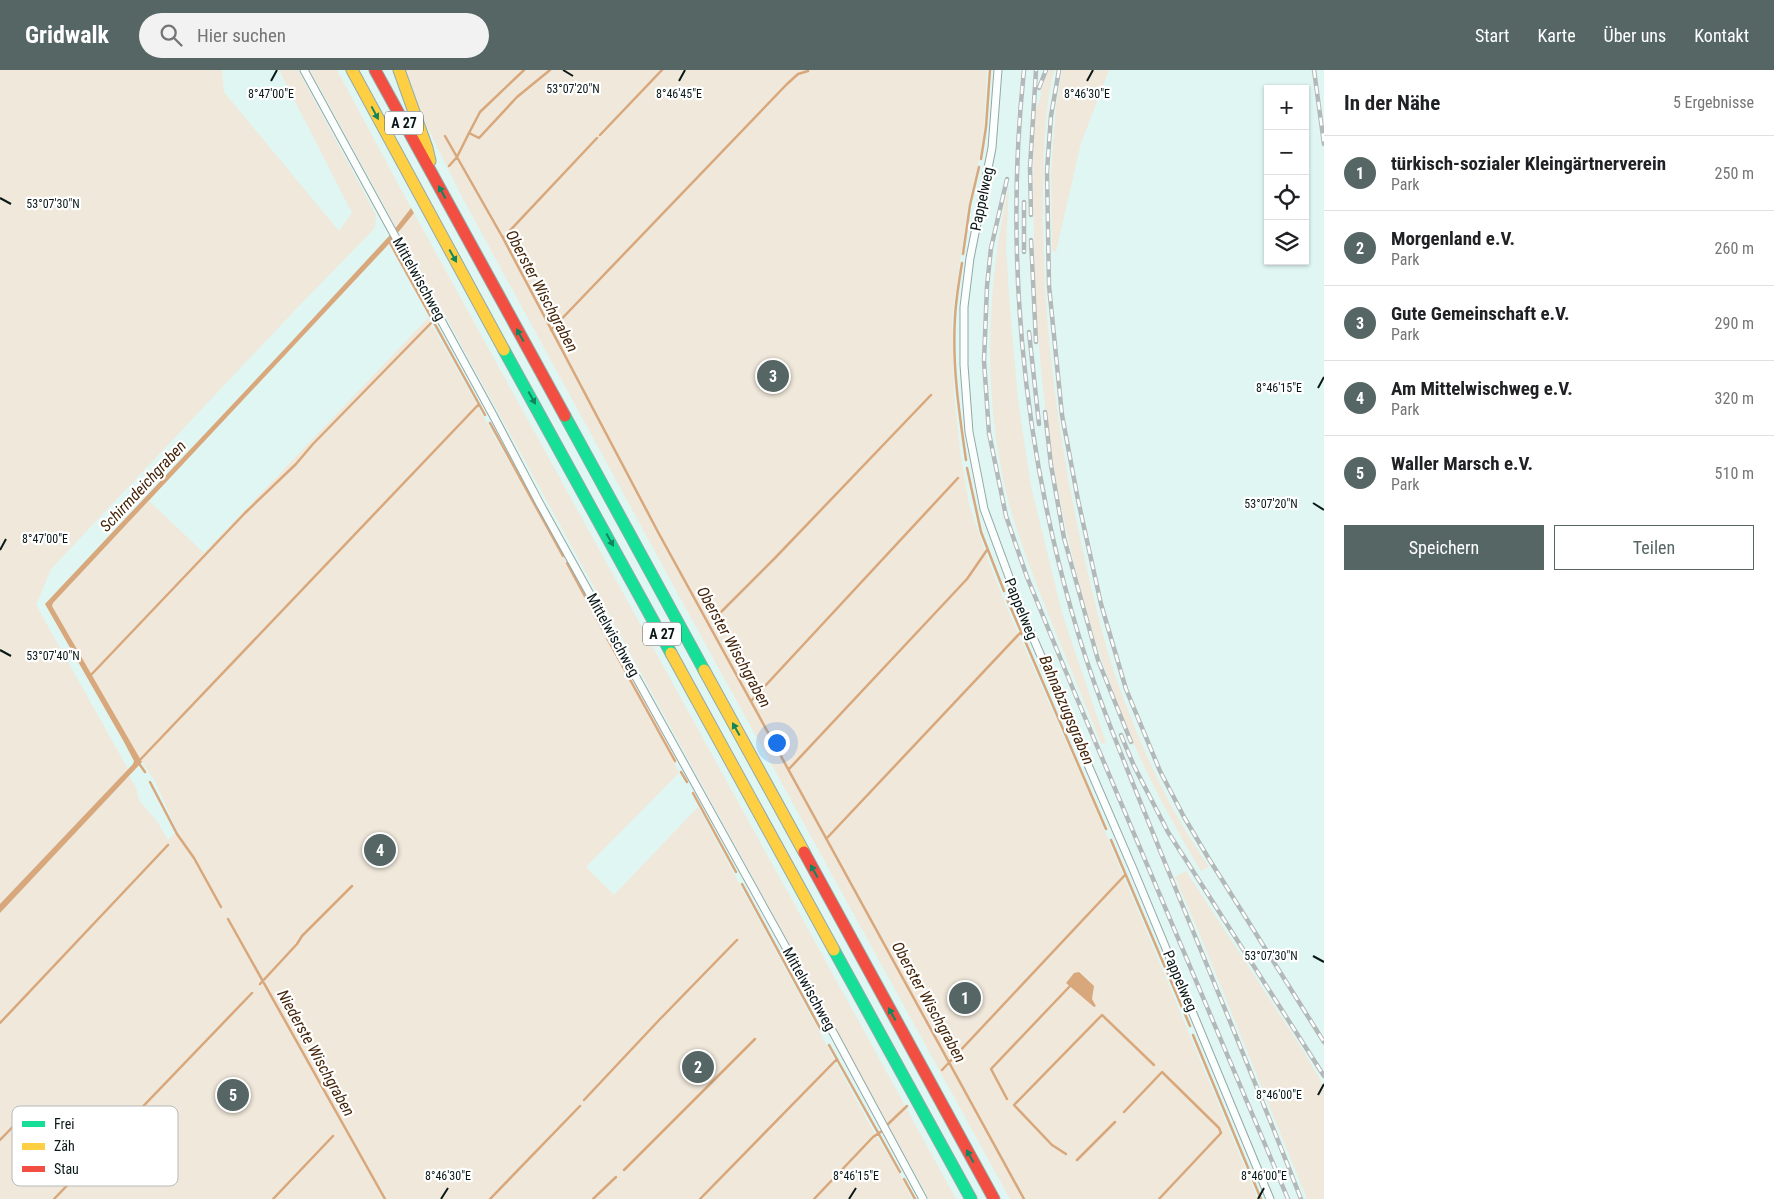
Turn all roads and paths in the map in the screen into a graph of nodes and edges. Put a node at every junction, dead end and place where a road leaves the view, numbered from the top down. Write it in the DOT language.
graph roads {
  1 [pos="304,70"];
  2 [pos="352,70"];
  3 [pos="375,70"];
  4 [pos="398,70"];
  5 [pos="998,70"];
  6 [pos="433,176"];
  7 [pos="923,1199"];
  8 [pos="972,1199"];
  9 [pos="994,1199"];
  10 [pos="1270,1199"];
  1 -- 7 [label="street, Mittelwischweg"];
  2 -- 8 [label="highway, A 27, one-way"];
  3 -- 6 [label="highway, A 27"];
  4 -- 6 [label="highway"];
  5 -- 10 [label="street, Pappelweg"];
  9 -- 6 [label="highway, A 27, one-way"];
}
